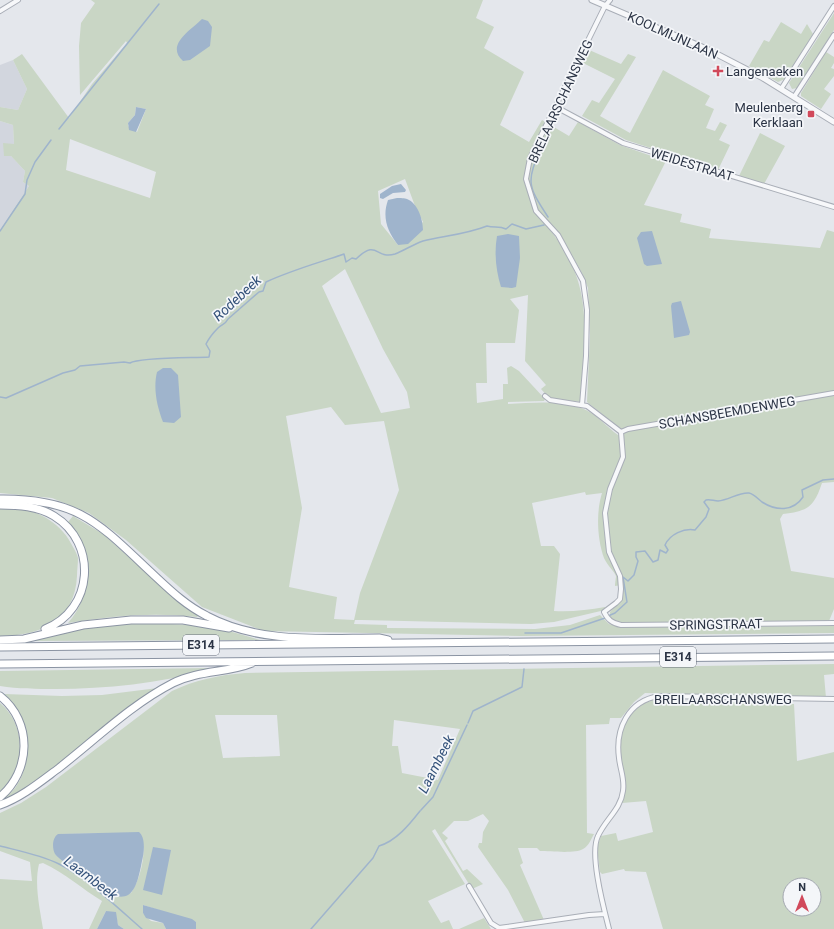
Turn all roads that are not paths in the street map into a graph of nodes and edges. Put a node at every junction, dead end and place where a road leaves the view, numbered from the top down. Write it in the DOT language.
graph roads {
  1 [pos="18,0"];
  2 [pos="592,0"];
  3 [pos="610,0"];
  4 [pos="605,6"];
  5 [pos="834,6"];
  6 [pos="0,11"];
  7 [pos="834,34"];
  8 [pos="781,89"];
  9 [pos="794,97"];
  10 [pos="556,107"];
  11 [pos="834,122"];
  12 [pos="834,207"];
  13 [pos="834,393"];
  14 [pos="545,396"];
  15 [pos="582,405"];
  16 [pos="621,432"];
  17 [pos="0,499"];
  18 [pos="0,505"];
  19 [pos="834,623"];
  20 [pos="248,632"];
  21 [pos="834,639"];
  22 [pos="0,640"];
  23 [pos="10,640"];
  24 [pos="402,643"];
  25 [pos="0,647"];
  26 [pos="834,656"];
  27 [pos="258,661"];
  28 [pos="0,664"];
  29 [pos="0,696"];
  30 [pos="834,699"];
  31 [pos="0,797"];
  32 [pos="0,805"];
  33 [pos="469,886"];
  34 [pos="605,914"];
  35 [pos="610,929"];
  1 -- 6 [label="street"];
  2 -- 4 [label="street, KOOLMIJNLAAN"];
  3 -- 4 [label="street, BRELAARSCHANSWEG"];
  4 -- 8 [label="street, KOOLMIJNLAAN"];
  4 -- 10 [label="street, BRELAARSCHANSWEG"];
  5 -- 8 [label="street"];
  7 -- 9 [label="street"];
  8 -- 9 [label="street, KOOLMIJNLAAN"];
  9 -- 11 [label="street, KOOLMIJNLAAN"];
  10 -- 12 [label="street, WEIDESTRAAT"];
  10 -- 15 [label="street, BRELAARSCHANSWEG"];
  13 -- 16 [label="street, SCHANSBEEMDENWEG"];
  14 -- 15 [label="street"];
  15 -- 16 [label="street"];
  16 -- 19 [label="street, SPRINGSTRAAT"];
  17 -- 20 [label="highway, E314"];
  18 -- 23 [label="highway, E314"];
  20 -- 23 [label="highway, E314"];
  20 -- 24 [label="highway, E314"];
  21 -- 24 [label="highway, E314"];
  22 -- 23 [label="highway, E314"];
  24 -- 25 [label="highway, E314"];
  26 -- 27 [label="highway, E314"];
  27 -- 28 [label="highway, E314"];
  27 -- 32 [label="highway, E314"];
  29 -- 31 [label="highway"];
  30 -- 34 [label="street, BREILAARSCHANSWEG"];
  33 -- 34 [label="street"];
  34 -- 35 [label="street, BREILAARSCHANSWEG"];
}
